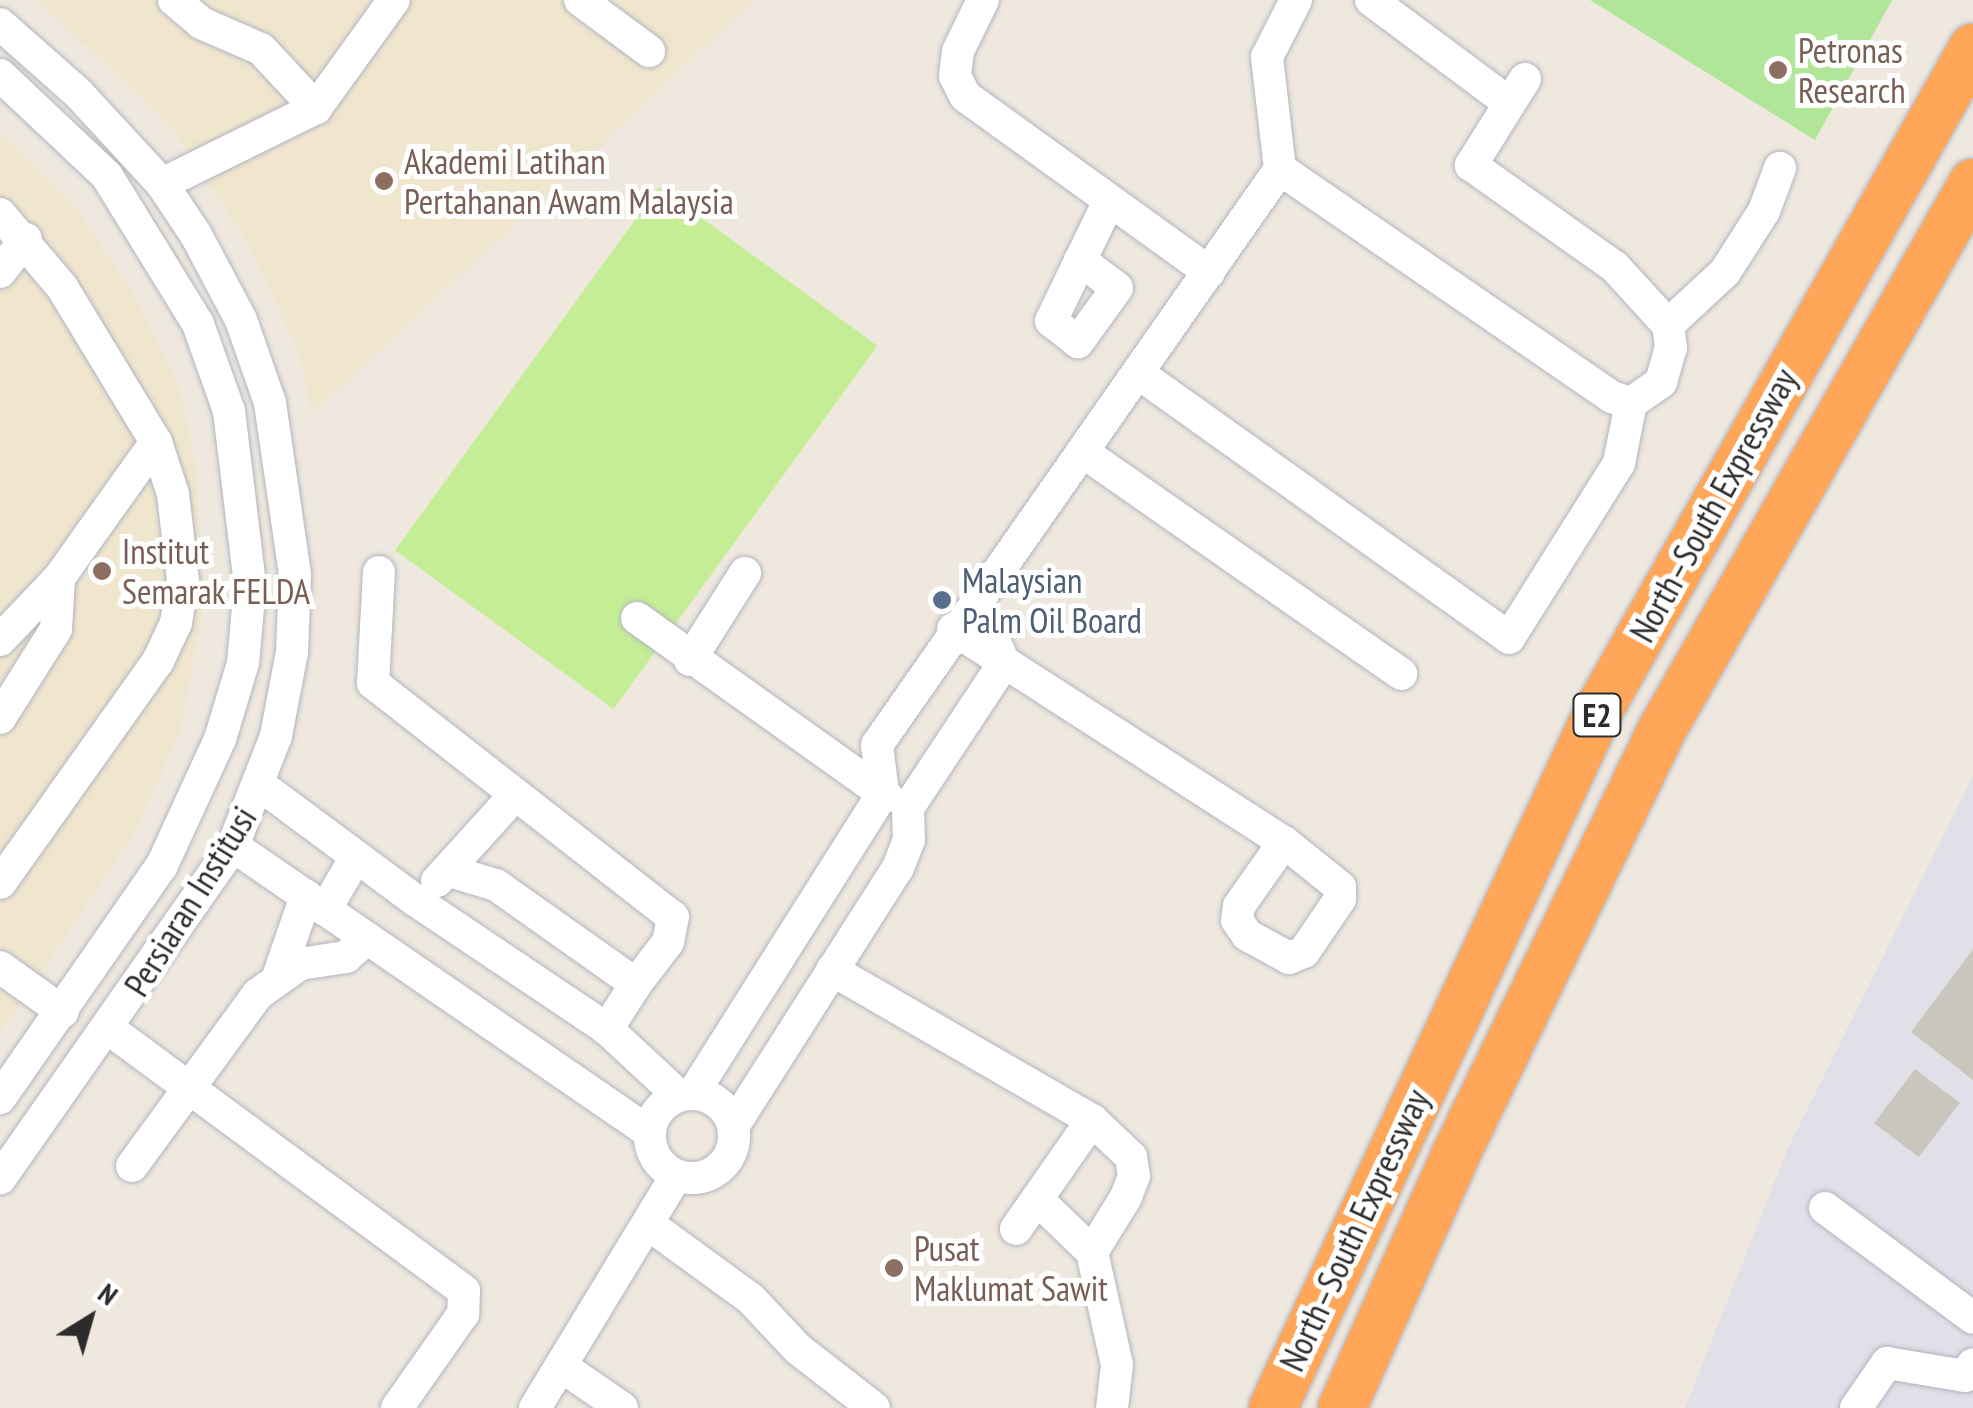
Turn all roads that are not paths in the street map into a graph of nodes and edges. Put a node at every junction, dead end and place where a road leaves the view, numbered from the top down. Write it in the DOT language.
graph roads {
  1 [pos="174,0"];
  2 [pos="394,0"];
  3 [pos="580,0"];
  4 [pos="983,0"];
  5 [pos="1296,0"];
  6 [pos="1370,0"];
  7 [pos="0,24"];
  8 [pos="1973,48"];
  9 [pos="650,51"];
  10 [pos="0,75"];
  11 [pos="316,108"];
  12 [pos="1780,168"];
  13 [pos="1280,169"];
  14 [pos="1973,183"];
  15 [pos="162,184"];
  16 [pos="1109,201"];
  17 [pos="7,222"];
  18 [pos="1080,260"];
  19 [pos="0,272"];
  20 [pos="1208,272"];
  21 [pos="1668,325"];
  22 [pos="1138,373"];
  23 [pos="1631,403"];
  24 [pos="156,442"];
  25 [pos="1084,452"];
  26 [pos="379,572"];
  27 [pos="745,574"];
  28 [pos="59,578"];
  29 [pos="980,603"];
  30 [pos="636,618"];
  31 [pos="5,621"];
  32 [pos="953,629"];
  33 [pos="690,660"];
  34 [pos="1004,663"];
  35 [pos="1401,674"];
  36 [pos="0,718"];
  37 [pos="260,785"];
  38 [pos="514,796"];
  39 [pos="896,800"];
  40 [pos="313,825"];
  41 [pos="1284,842"];
  42 [pos="233,846"];
  43 [pos="356,857"];
  44 [pos="0,883"];
  45 [pos="431,887"];
  46 [pos="316,903"];
  47 [pos="367,938"];
  48 [pos="0,967"];
  49 [pos="832,970"];
  50 [pos="278,977"];
  51 [pos="636,984"];
  52 [pos="63,1012"];
  53 [pos="109,1028"];
  54 [pos="607,1028"];
  55 [pos="12,1055"];
  56 [pos="192,1090"];
  57 [pos="686,1093"];
  58 [pos="0,1098"];
  59 [pos="1092,1120"];
  60 [pos="734,1125"];
  61 [pos="649,1132"];
  62 [pos="132,1166"];
  63 [pos="676,1176"];
  64 [pos="0,1179"];
  65 [pos="1037,1199"];
  66 [pos="1825,1208"];
  67 [pos="651,1226"];
  68 [pos="1016,1229"];
  69 [pos="1092,1252"];
  70 [pos="1973,1318"];
  71 [pos="1973,1364"];
  72 [pos="561,1366"];
  73 [pos="397,1408"];
  74 [pos="535,1408"];
  75 [pos="622,1408"];
  76 [pos="874,1408"];
  77 [pos="1112,1408"];
  78 [pos="1273,1408"];
  79 [pos="1342,1408"];
  80 [pos="1856,1408"];
  1 -- 11 [label="street"];
  2 -- 11 [label="street"];
  3 -- 9 [label="street"];
  4 -- 16 [label="street"];
  5 -- 13 [label="street"];
  6 -- 21 [label="street"];
  7 -- 15 [label="street, Persiaran Institusi"];
  8 -- 78 [label="highway, North–South Expressway / E2"];
  10 -- 52 [label="street, Persiaran Institusi"];
  11 -- 15 [label="street"];
  12 -- 21 [label="street"];
  13 -- 20 [label="street"];
  13 -- 23 [label="street"];
  14 -- 79 [label="highway, North–South Expressway / E2"];
  15 -- 37 [label="street, Persiaran Institusi"];
  16 -- 18 [label="street"];
  16 -- 20 [label="street"];
  17 -- 19 [label="street"];
  17 -- 24 [label="street"];
  20 -- 22 [label="street"];
  21 -- 23 [label="street"];
  22 -- 23 [label="street"];
  22 -- 25 [label="street"];
  24 -- 28 [label="street"];
  24 -- 44 [label="street"];
  25 -- 29 [label="street"];
  25 -- 35 [label="street"];
  26 -- 38 [label="street"];
  27 -- 33 [label="street"];
  28 -- 31 [label="street"];
  28 -- 36 [label="street"];
  29 -- 32 [label="street"];
  29 -- 34 [label="street"];
  30 -- 33 [label="street"];
  32 -- 34 [label="street"];
  32 -- 39 [label="street"];
  33 -- 39 [label="street"];
  34 -- 39 [label="street"];
  34 -- 41 [label="street"];
  37 -- 40 [label="street"];
  37 -- 42 [label="street, Persiaran Institusi"];
  38 -- 45 [label="street"];
  38 -- 51 [label="street"];
  39 -- 49 [label="street"];
  39 -- 57 [label="street"];
  40 -- 43 [label="street"];
  40 -- 45 [label="street"];
  42 -- 46 [label="street"];
  42 -- 53 [label="street, Persiaran Institusi"];
  43 -- 45 [label="street"];
  43 -- 46 [label="street"];
  45 -- 51 [label="street"];
  45 -- 54 [label="street"];
  46 -- 47 [label="street"];
  46 -- 50 [label="street"];
  47 -- 50 [label="street"];
  47 -- 61 [label="street"];
  48 -- 52 [label="street"];
  49 -- 59 [label="street"];
  49 -- 60 [label="street"];
  50 -- 56 [label="street"];
  51 -- 54 [label="street"];
  52 -- 55 [label="street, Persiaran Institusi"];
  53 -- 56 [label="street"];
  53 -- 64 [label="street, Persiaran Institusi"];
  54 -- 57 [label="street"];
  55 -- 58 [label="street, Persiaran Institusi"];
  56 -- 62 [label="street"];
  56 -- 73 [label="street"];
  57 -- 60 [label="street"];
  57 -- 61 [label="street"];
  59 -- 65 [label="street"];
  59 -- 69 [label="street"];
  60 -- 63 [label="street"];
  61 -- 63 [label="street"];
  63 -- 67 [label="street"];
  65 -- 68 [label="street"];
  65 -- 69 [label="street"];
  66 -- 70 [label="street"];
  67 -- 72 [label="street"];
  67 -- 76 [label="street"];
  69 -- 77 [label="street"];
  71 -- 80 [label="street"];
  72 -- 74 [label="street"];
  72 -- 75 [label="street"];
}
